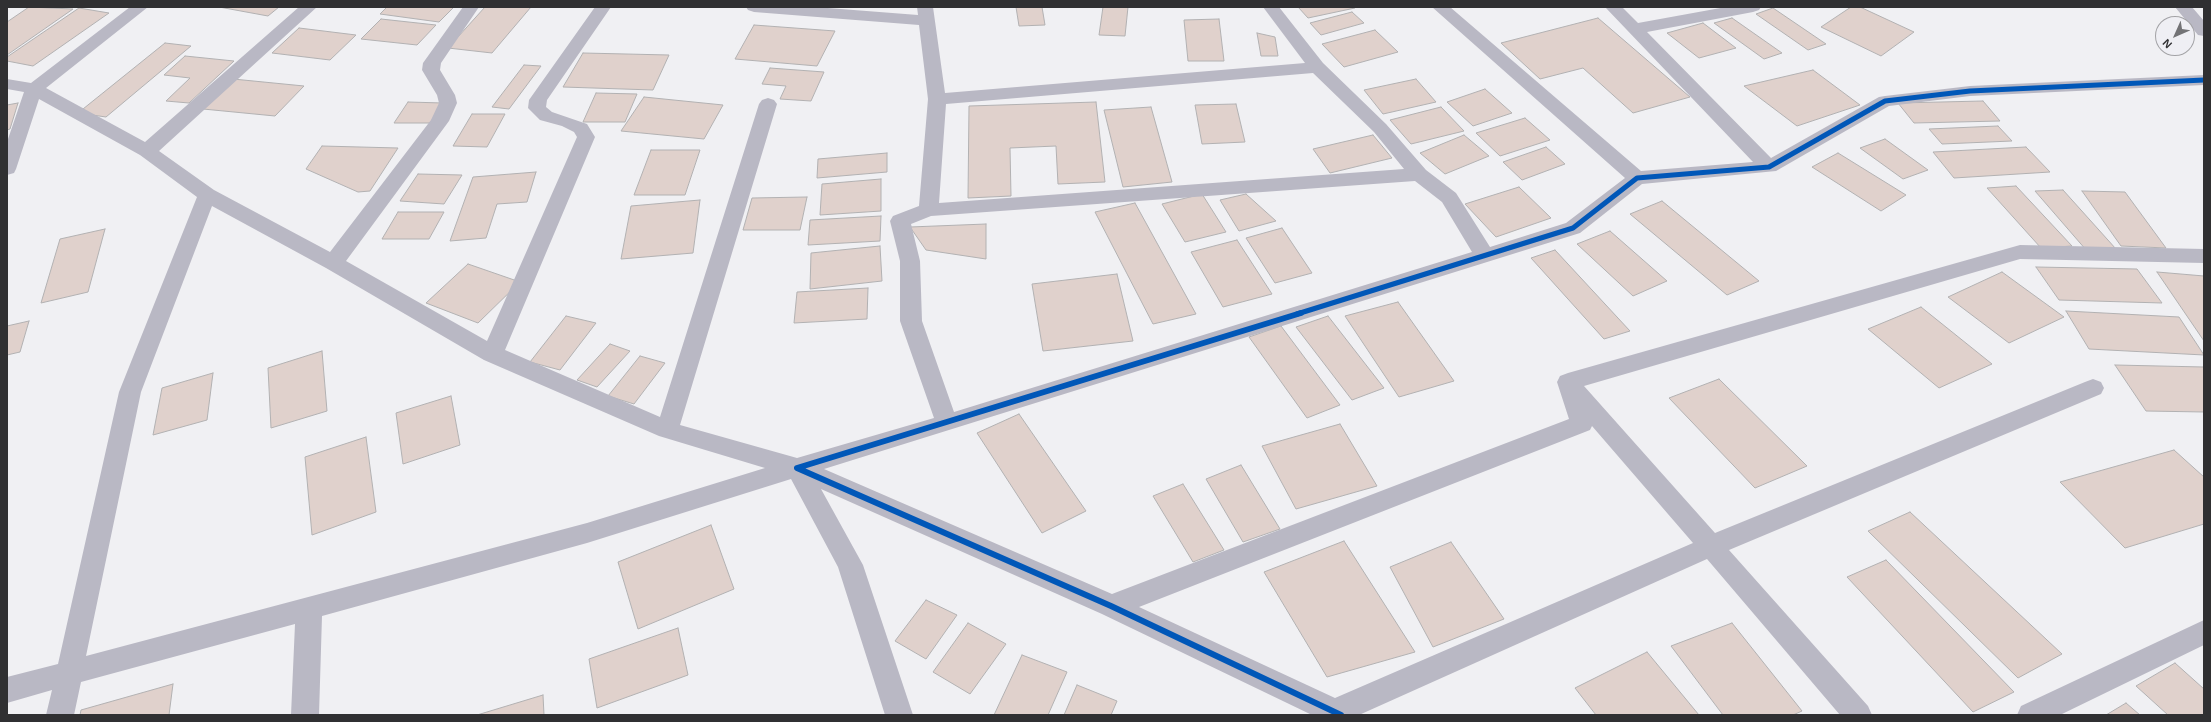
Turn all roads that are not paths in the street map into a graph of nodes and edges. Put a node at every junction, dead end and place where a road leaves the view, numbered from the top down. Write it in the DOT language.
graph roads {
  1 [pos="140,7"];
  2 [pos="309,7"];
  3 [pos="471,7"];
  4 [pos="603,7"];
  5 [pos="754,7"];
  6 [pos="1271,7"];
  7 [pos="1440,7"];
  8 [pos="1613,7"];
  9 [pos="1753,7"];
  10 [pos="2183,7"];
  11 [pos="926,14"];
  12 [pos="1635,29"];
  13 [pos="2204,31"];
  14 [pos="1317,66"];
  15 [pos="2204,80"];
  16 [pos="7,84"];
  17 [pos="34,89"];
  18 [pos="937,99"];
  19 [pos="768,104"];
  20 [pos="147,151"];
  21 [pos="1769,167"];
  22 [pos="7,169"];
  23 [pos="1419,174"];
  24 [pos="1637,178"];
  25 [pos="207,195"];
  26 [pos="929,210"];
  27 [pos="1485,256"];
  28 [pos="2204,256"];
  29 [pos="333,263"];
  30 [pos="492,354"];
  31 [pos="1568,382"];
  32 [pos="2093,388"];
  33 [pos="947,423"];
  34 [pos="667,430"];
  35 [pos="797,468"];
  36 [pos="1711,546"];
  37 [pos="1111,606"];
  38 [pos="309,610"];
  39 [pos="2204,632"];
  40 [pos="71,672"];
  41 [pos="7,690"];
  42 [pos="1338,714"];
  43 [pos="60,715"];
  44 [pos="305,715"];
  45 [pos="899,715"];
  46 [pos="1858,715"];
  47 [pos="2031,715"];
  1 -- 17 [label="street"];
  2 -- 20 [label="street"];
  3 -- 29 [label="street"];
  4 -- 30 [label="street"];
  5 -- 11 [label="street"];
  6 -- 14 [label="street"];
  7 -- 24 [label="street"];
  8 -- 12 [label="street"];
  9 -- 12 [label="street"];
  10 -- 13 [label="street"];
  11 -- 18 [label="street"];
  12 -- 21 [label="street"];
  14 -- 18 [label="street"];
  14 -- 23 [label="street"];
  15 -- 21 [label="street"];
  16 -- 17 [label="street"];
  17 -- 20 [label="street"];
  17 -- 22 [label="street"];
  18 -- 26 [label="street"];
  19 -- 34 [label="street"];
  20 -- 25 [label="street"];
  21 -- 24 [label="street"];
  23 -- 26 [label="street"];
  23 -- 27 [label="street"];
  24 -- 27 [label="street"];
  25 -- 29 [label="street"];
  25 -- 40 [label="street"];
  26 -- 33 [label="street"];
  27 -- 33 [label="street"];
  28 -- 31 [label="street"];
  29 -- 30 [label="street"];
  30 -- 34 [label="street"];
  31 -- 36 [label="street"];
  31 -- 37 [label="street"];
  32 -- 36 [label="street"];
  33 -- 35 [label="street"];
  34 -- 35 [label="street"];
  35 -- 37 [label="street"];
  35 -- 38 [label="street"];
  35 -- 45 [label="street"];
  36 -- 42 [label="street"];
  36 -- 46 [label="street"];
  37 -- 42 [label="street"];
  38 -- 40 [label="street"];
  38 -- 44 [label="street"];
  39 -- 47 [label="street"];
  40 -- 41 [label="street"];
  40 -- 43 [label="street"];
}
